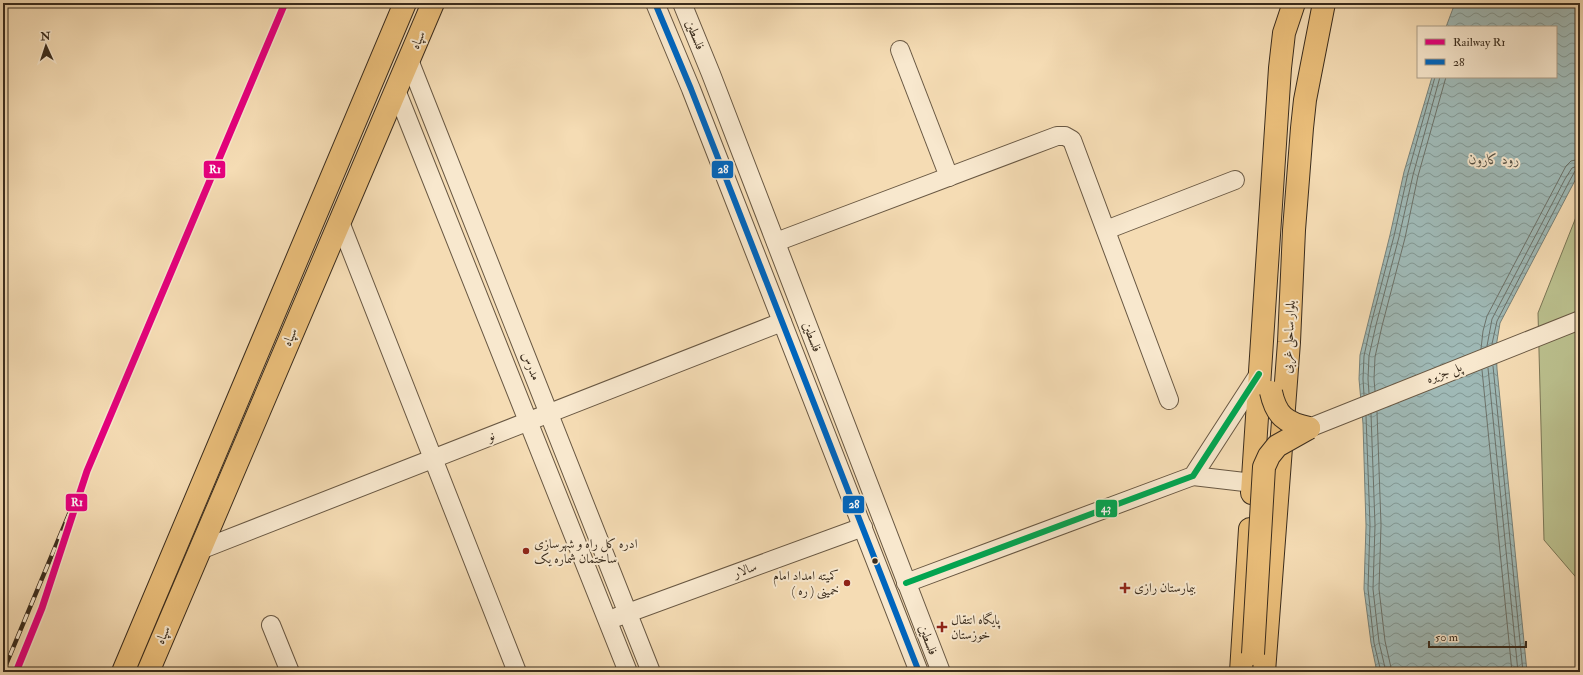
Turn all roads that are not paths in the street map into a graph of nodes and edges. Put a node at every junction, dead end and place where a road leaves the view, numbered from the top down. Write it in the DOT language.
graph roads {
  1 [pos="405,3"];
  2 [pos="433,3"];
  3 [pos="655,3"];
  4 [pos="682,3"];
  5 [pos="1294,3"];
  6 [pos="1324,3"];
  7 [pos="900,50"];
  8 [pos="409,60"];
  9 [pos="396,90"];
  10 [pos="1302,128"];
  11 [pos="738,143"];
  12 [pos="715,151"];
  13 [pos="949,177"];
  14 [pos="1234,180"];
  15 [pos="340,222"];
  16 [pos="1106,230"];
  17 [pos="776,242"];
  18 [pos="1580,320"];
  19 [pos="782,322"];
  20 [pos="1259,374"];
  21 [pos="1169,400"];
  22 [pos="549,413"];
  23 [pos="529,421"];
  24 [pos="1308,428"];
  25 [pos="434,458"];
  26 [pos="1193,476"];
  27 [pos="1253,483"];
  28 [pos="863,527"];
  29 [pos="200,550"];
  30 [pos="906,583"];
  31 [pos="628,612"];
  32 [pos="607,621"];
  33 [pos="271,625"];
  34 [pos="1259,667"];
  35 [pos="123,672"];
  36 [pos="148,672"];
  37 [pos="290,672"];
  38 [pos="517,672"];
  39 [pos="628,672"];
  40 [pos="651,672"];
  41 [pos="919,672"];
  42 [pos="941,672"];
  43 [pos="1241,672"];
  1 -- 35 [label="main road, سپاه"];
  2 -- 8 [label="main road, سپاه"];
  3 -- 12 [label="street, فلسطین"];
  4 -- 11 [label="street, فلسطین"];
  5 -- 20 [label="main road, بلوار ساحلی غربی"];
  6 -- 10 [label="main road, بلوار ساحلی غربی"];
  7 -- 13 [label="street"];
  8 -- 9 [label="main road, سپاه"];
  8 -- 22 [label="street, مدرس"];
  9 -- 15 [label="main road, سپاه"];
  9 -- 23 [label="street, مدرس"];
  10 -- 24 [label="main road, bridge"];
  10 -- 34 [label="main road, بلوار ساحلی غربی"];
  11 -- 12 [label="street"];
  11 -- 17 [label="street, فلسطین"];
  12 -- 19 [label="street, فلسطین"];
  13 -- 16 [label="street"];
  13 -- 17 [label="street"];
  14 -- 16 [label="street"];
  15 -- 25 [label="street"];
  15 -- 29 [label="main road, سپاه"];
  16 -- 21 [label="street"];
  17 -- 30 [label="street, فلسطین"];
  18 -- 24 [label="street, پل جزیره"];
  19 -- 22 [label="street, نو"];
  19 -- 28 [label="street, فلسطین"];
  20 -- 26 [label="street"];
  20 -- 27 [label="main road, بلوار ساحلی غربی"];
  22 -- 23 [label="street, نو"];
  22 -- 31 [label="street, مدرس"];
  23 -- 25 [label="street, نو"];
  23 -- 32 [label="street, مدرس"];
  24 -- 34 [label="main road, bridge"];
  25 -- 29 [label="street, نو"];
  25 -- 38 [label="street"];
  26 -- 27 [label="street"];
  26 -- 30 [label="street"];
  27 -- 43 [label="main road, بلوار ساحلی غربی"];
  28 -- 31 [label="street, سالار"];
  28 -- 41 [label="street, فلسطین"];
  29 -- 36 [label="main road, سپاه"];
  30 -- 42 [label="street, فلسطین"];
  31 -- 32 [label="street, سالار"];
  31 -- 40 [label="street, مدرس"];
  32 -- 39 [label="street, مدرس"];
  33 -- 37 [label="street"];
}
